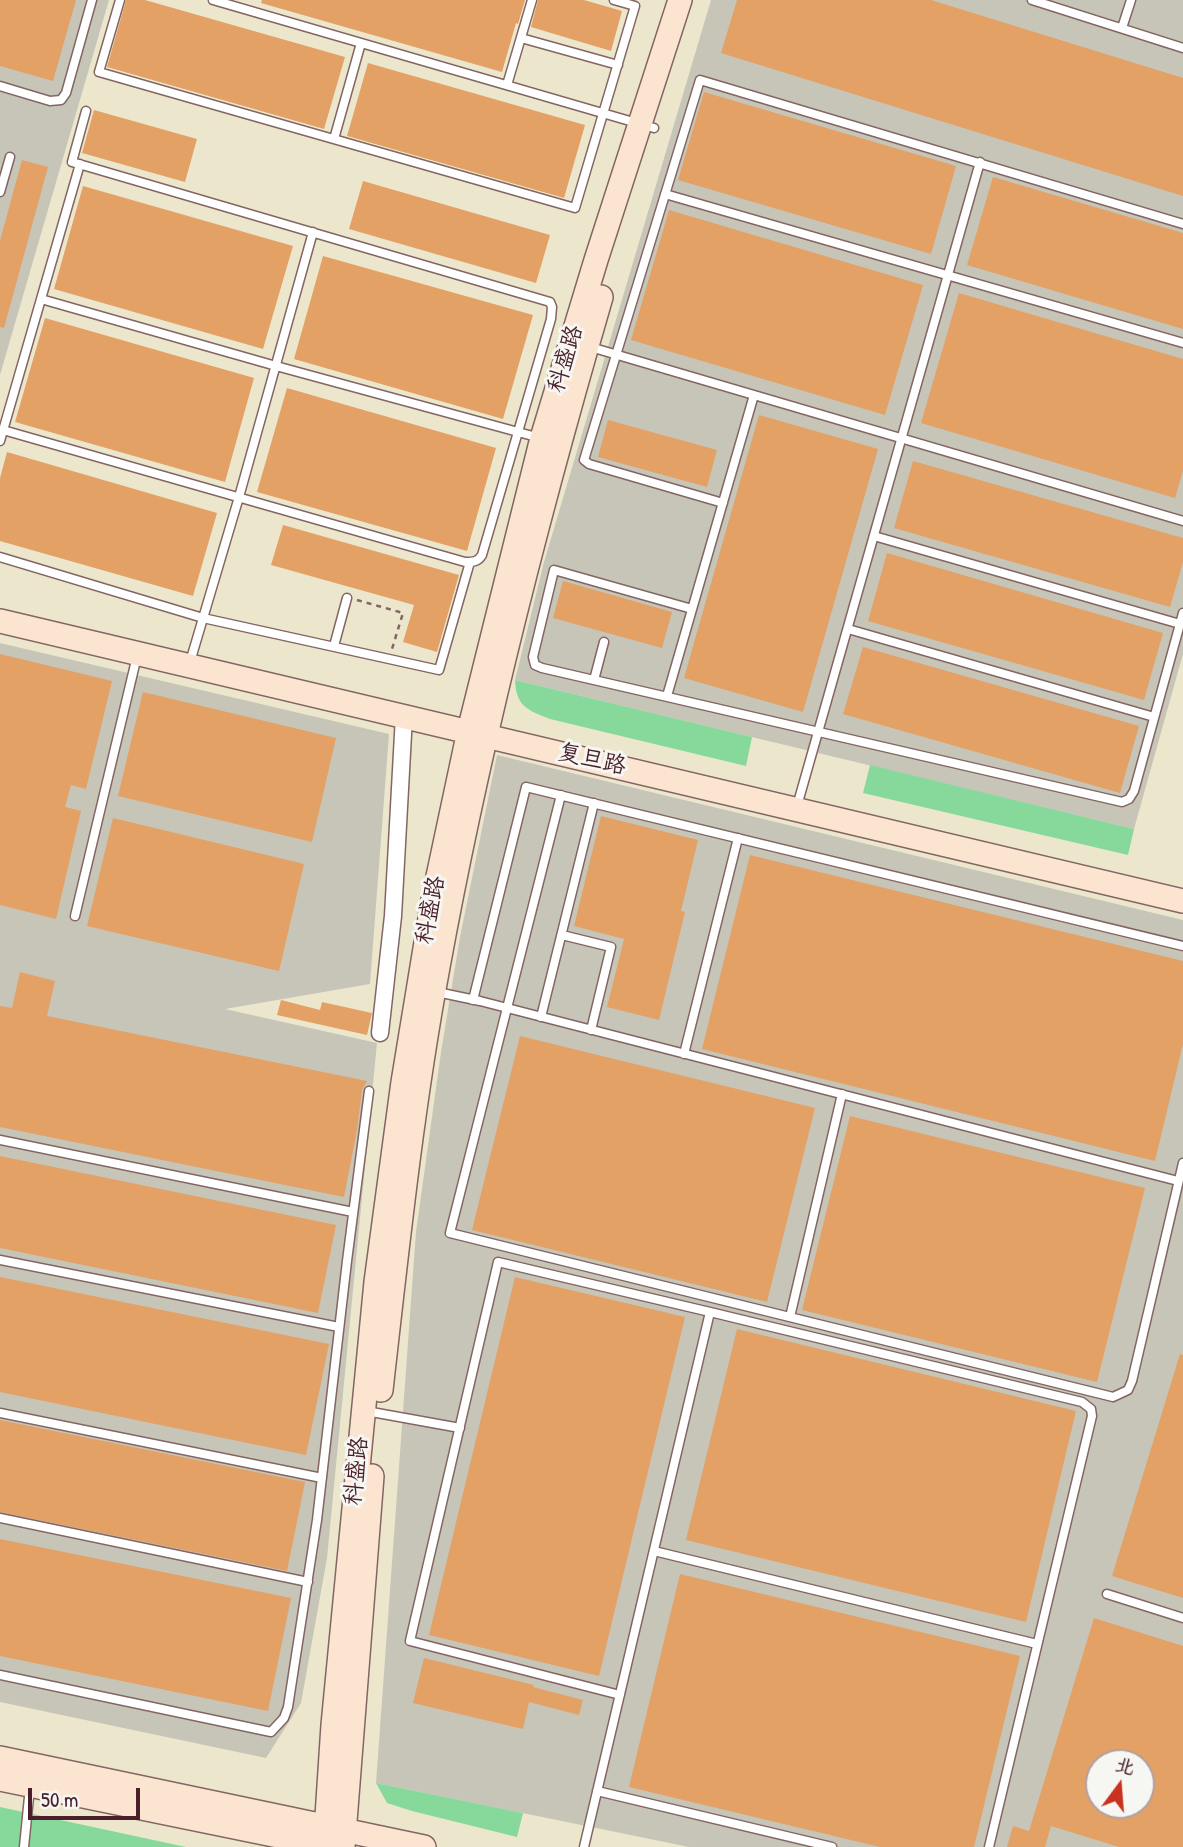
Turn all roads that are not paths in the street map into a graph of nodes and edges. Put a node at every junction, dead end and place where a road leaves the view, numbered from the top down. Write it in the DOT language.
graph roads {
  1 [pos="92,0"];
  2 [pos="120,0"];
  3 [pos="213,0"];
  4 [pos="532,0"];
  5 [pos="614,0"];
  6 [pos="680,0"];
  7 [pos="695,0"];
  8 [pos="1032,0"];
  9 [pos="1131,0"];
  10 [pos="1122,28"];
  11 [pos="521,37"];
  12 [pos="361,43"];
  13 [pos="1183,47"];
  14 [pos="618,65"];
  15 [pos="507,85"];
  16 [pos="0,86"];
  17 [pos="86,110"];
  18 [pos="603,113"];
  19 [pos="647,126"];
  20 [pos="334,139"];
  21 [pos="10,157"];
  22 [pos="980,162"];
  23 [pos="80,164"];
  24 [pos="0,192"];
  25 [pos="665,194"];
  26 [pos="1183,224"];
  27 [pos="313,232"];
  28 [pos="948,276"];
  29 [pos="41,299"];
  30 [pos="579,343"];
  31 [pos="1183,344"];
  32 [pos="615,354"];
  33 [pos="276,366"];
  34 [pos="754,395"];
  35 [pos="3,430"];
  36 [pos="518,432"];
  37 [pos="902,439"];
  38 [pos="551,440"];
  39 [pos="0,441"];
  40 [pos="239,497"];
  41 [pos="723,503"];
  42 [pos="1183,520"];
  43 [pos="874,536"];
  44 [pos="0,557"];
  45 [pos="470,562"];
  46 [pos="347,598"];
  47 [pos="692,609"];
  48 [pos="1183,613"];
  49 [pos="203,618"];
  50 [pos="0,621"];
  51 [pos="1180,624"];
  52 [pos="848,629"];
  53 [pos="604,642"];
  54 [pos="334,646"];
  55 [pos="137,653"];
  56 [pos="189,665"];
  57 [pos="594,680"];
  58 [pos="667,696"];
  59 [pos="404,716"];
  60 [pos="1154,717"];
  61 [pos="819,731"];
  62 [pos="477,733"];
  63 [pos="561,795"];
  64 [pos="594,803"];
  65 [pos="797,809"];
  66 [pos="738,838"];
  67 [pos="1183,901"];
  68 [pos="75,916"];
  69 [pos="562,935"];
  70 [pos="1183,946"];
  71 [pos="425,990"];
  72 [pos="474,1000"];
  73 [pos="506,1008"];
  74 [pos="541,1017"];
  75 [pos="591,1030"];
  76 [pos="380,1033"];
  77 [pos="684,1054"];
  78 [pos="369,1091"];
  79 [pos="842,1094"];
  80 [pos="0,1140"];
  81 [pos="1183,1163"];
  82 [pos="1178,1181"];
  83 [pos="353,1212"];
  84 [pos="0,1260"];
  85 [pos="710,1312"];
  86 [pos="790,1317"];
  87 [pos="339,1327"];
  88 [pos="370,1412"];
  89 [pos="0,1413"];
  90 [pos="460,1428"];
  91 [pos="322,1478"];
  92 [pos="0,1518"];
  93 [pos="654,1551"];
  94 [pos="308,1582"];
  95 [pos="1107,1594"];
  96 [pos="1183,1618"];
  97 [pos="1037,1644"];
  98 [pos="0,1675"];
  99 [pos="620,1695"];
  100 [pos="0,1758"];
  101 [pos="0,1779"];
  102 [pos="31,1785"];
  103 [pos="597,1791"];
  104 [pos="333,1841"];
  105 [pos="24,1847"];
  106 [pos="424,1847"];
  107 [pos="584,1847"];
  108 [pos="832,1847"];
  109 [pos="989,1847"];
  1 -- 16 [label="lane"];
  2 -- 20 [label="lane"];
  3 -- 12 [label="lane"];
  4 -- 11 [label="lane"];
  5 -- 14 [label="lane"];
  6 -- 19 [label="street, 科盛路"];
  7 -- 19 [label="street, 科盛路"];
  8 -- 10 [label="lane"];
  9 -- 10 [label="lane"];
  10 -- 13 [label="lane"];
  11 -- 14 [label="lane"];
  11 -- 15 [label="lane"];
  12 -- 15 [label="lane"];
  12 -- 20 [label="lane"];
  14 -- 18 [label="lane"];
  15 -- 18 [label="lane"];
  17 -- 23 [label="lane"];
  18 -- 19 [label="lane"];
  18 -- 20 [label="lane"];
  19 -- 30 [label="street, 科盛路"];
  21 -- 24 [label="lane"];
  22 -- 25 [label="lane"];
  22 -- 26 [label="lane"];
  22 -- 28 [label="lane"];
  23 -- 27 [label="lane"];
  23 -- 29 [label="lane"];
  25 -- 28 [label="lane"];
  25 -- 32 [label="lane"];
  27 -- 33 [label="lane"];
  27 -- 36 [label="lane"];
  28 -- 31 [label="lane"];
  28 -- 37 [label="lane"];
  29 -- 33 [label="lane"];
  29 -- 35 [label="lane"];
  30 -- 32 [label="lane"];
  30 -- 38 [label="street, 科盛路"];
  32 -- 34 [label="lane"];
  32 -- 41 [label="lane"];
  33 -- 36 [label="lane"];
  33 -- 40 [label="lane"];
  34 -- 37 [label="lane"];
  34 -- 41 [label="lane"];
  35 -- 39 [label="lane"];
  35 -- 40 [label="lane"];
  36 -- 38 [label="lane"];
  36 -- 45 [label="lane"];
  37 -- 42 [label="lane"];
  37 -- 43 [label="lane"];
  38 -- 62 [label="street, 科盛路"];
  40 -- 45 [label="lane"];
  40 -- 49 [label="lane"];
  41 -- 47 [label="lane"];
  43 -- 51 [label="lane"];
  43 -- 52 [label="lane"];
  44 -- 49 [label="lane"];
  45 -- 54 [label="lane"];
  46 -- 54 [label="lane"];
  47 -- 57 [label="lane"];
  47 -- 58 [label="lane"];
  48 -- 51 [label="lane"];
  49 -- 54 [label="lane"];
  49 -- 56 [label="lane"];
  50 -- 55 [label="street, 复旦路"];
  51 -- 60 [label="lane"];
  52 -- 60 [label="lane"];
  52 -- 61 [label="lane"];
  53 -- 57 [label="lane"];
  55 -- 56 [label="street, 复旦路"];
  55 -- 68 [label="lane"];
  56 -- 59 [label="street, 复旦路"];
  57 -- 58 [label="lane"];
  58 -- 61 [label="lane"];
  59 -- 62 [label="street, 复旦路"];
  59 -- 76 [label="street"];
  60 -- 61 [label="lane"];
  61 -- 65 [label="lane"];
  62 -- 65 [label="street, 复旦路"];
  62 -- 71 [label="street, 科盛路"];
  63 -- 64 [label="lane"];
  63 -- 72 [label="lane"];
  63 -- 73 [label="lane"];
  64 -- 66 [label="lane"];
  64 -- 69 [label="lane"];
  65 -- 67 [label="street, 复旦路"];
  66 -- 70 [label="lane"];
  66 -- 77 [label="lane"];
  69 -- 74 [label="lane"];
  69 -- 75 [label="lane"];
  71 -- 72 [label="lane"];
  71 -- 88 [label="street, 科盛路"];
  72 -- 73 [label="lane"];
  73 -- 74 [label="lane"];
  73 -- 86 [label="lane"];
  74 -- 75 [label="lane"];
  75 -- 77 [label="lane"];
  77 -- 79 [label="lane"];
  78 -- 83 [label="lane"];
  79 -- 82 [label="lane"];
  79 -- 86 [label="lane"];
  80 -- 83 [label="lane"];
  81 -- 82 [label="lane"];
  82 -- 86 [label="lane"];
  83 -- 87 [label="lane"];
  84 -- 87 [label="lane"];
  85 -- 90 [label="lane"];
  85 -- 93 [label="lane"];
  85 -- 97 [label="lane"];
  87 -- 91 [label="lane"];
  88 -- 90 [label="lane"];
  88 -- 104 [label="street, 科盛路"];
  89 -- 91 [label="lane"];
  90 -- 99 [label="lane"];
  91 -- 94 [label="lane"];
  92 -- 94 [label="lane"];
  93 -- 97 [label="lane"];
  93 -- 99 [label="lane"];
  94 -- 98 [label="lane"];
  95 -- 96 [label="lane"];
  97 -- 109 [label="lane"];
  99 -- 103 [label="lane"];
  100 -- 104 [label="street"];
  101 -- 102 [label="street"];
  102 -- 104 [label="street"];
  102 -- 105 [label="lane"];
  103 -- 107 [label="lane"];
  103 -- 108 [label="lane"];
  104 -- 106 [label="street"];
}
